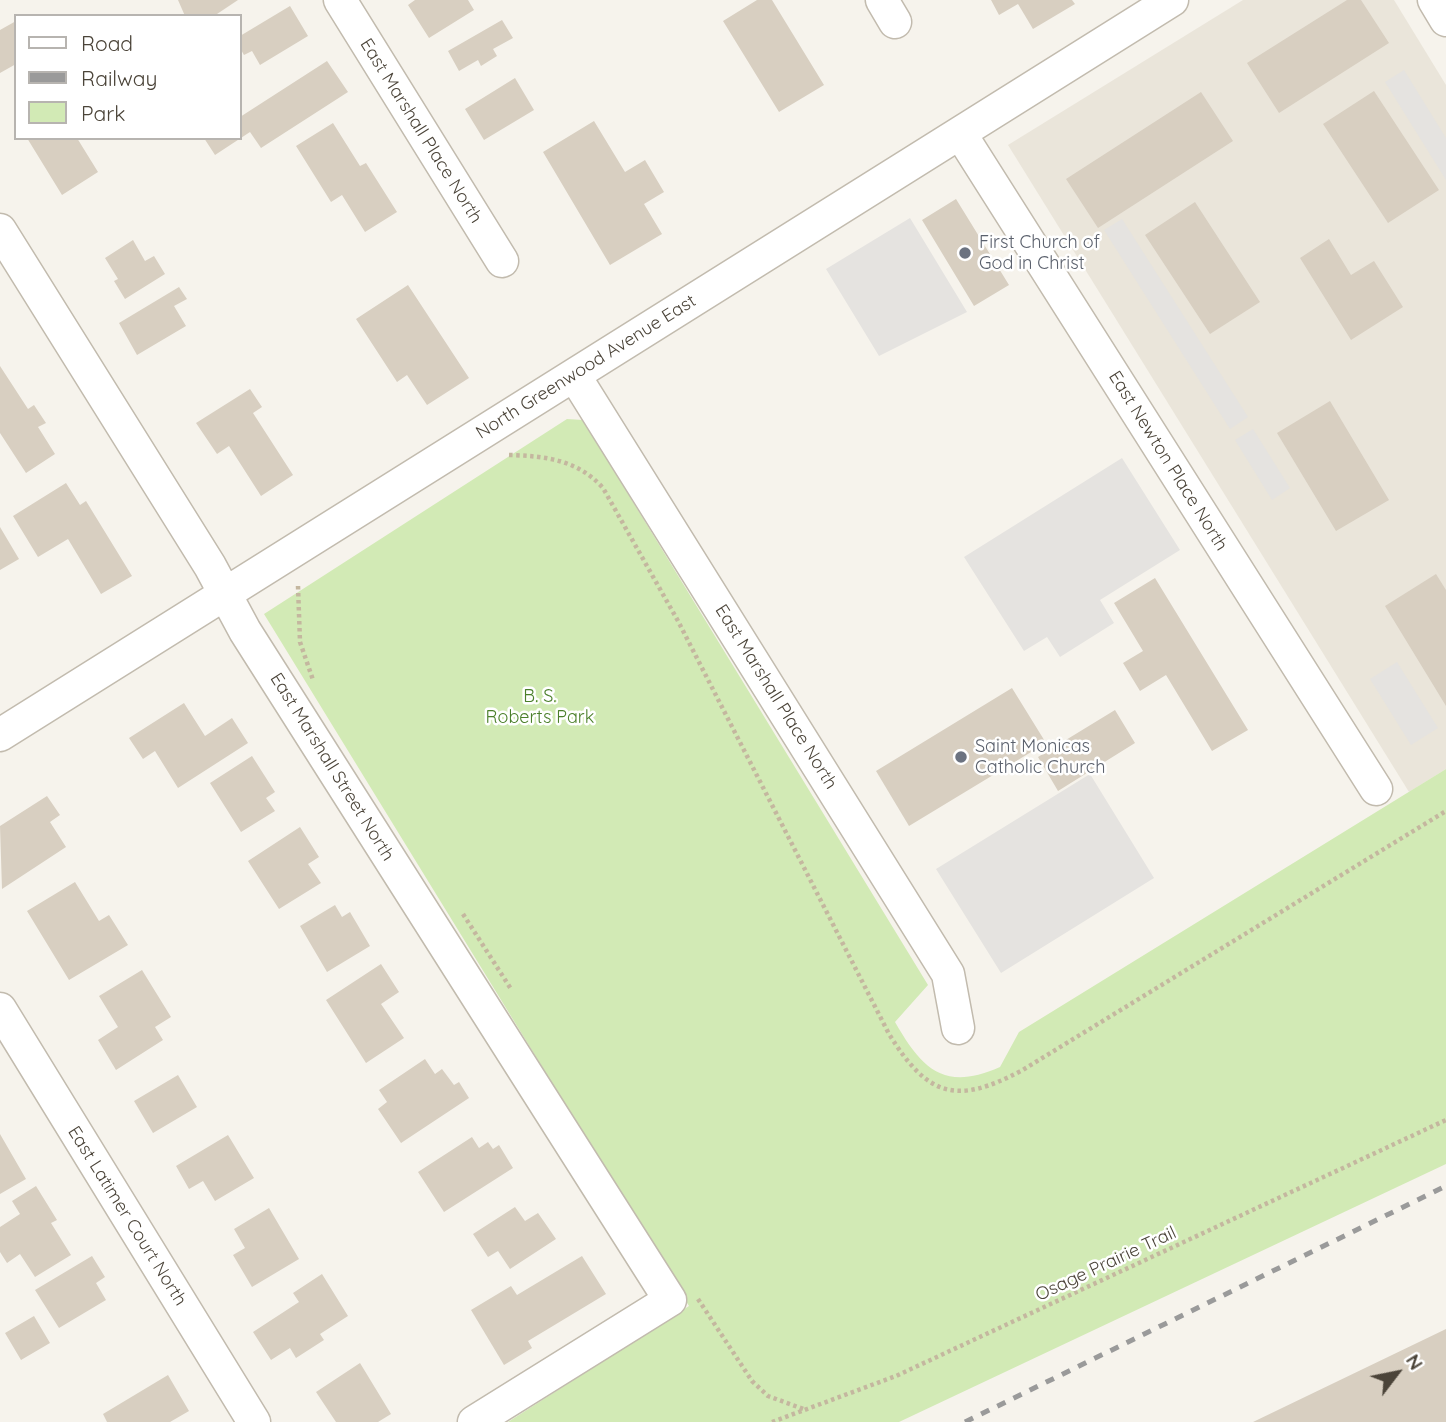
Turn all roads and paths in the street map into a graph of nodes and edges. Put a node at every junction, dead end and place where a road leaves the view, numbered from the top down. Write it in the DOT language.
graph roads {
  1 [pos="340,0"];
  2 [pos="1172,0"];
  3 [pos="1434,0"];
  4 [pos="1446,20"];
  5 [pos="960,133"];
  6 [pos="0,230"];
  7 [pos="502,261"];
  8 [pos="574,375"];
  9 [pos="509,455"];
  10 [pos="225,594"];
  11 [pos="0,735"];
  12 [pos="1376,789"];
  13 [pos="1446,811"];
  14 [pos="0,1009"];
  15 [pos="958,1028"];
  16 [pos="1446,1120"];
  17 [pos="254,1422"];
  18 [pos="474,1422"];
  19 [pos="772,1422"];
  1 -- 7 [label="street, East Marshall Place North"];
  2 -- 5 [label="street, North Greenwood Avenue East"];
  3 -- 4 [label="street"];
  5 -- 8 [label="street, North Greenwood Avenue East"];
  5 -- 12 [label="street, East Newton Place North"];
  6 -- 10 [label="street, East Marshall Street North"];
  8 -- 10 [label="street, North Greenwood Avenue East"];
  8 -- 15 [label="street, East Marshall Place North"];
  9 -- 13 [label="path"];
  10 -- 11 [label="street, North Greenwood Avenue East"];
  10 -- 18 [label="street, East Marshall Street North"];
  14 -- 17 [label="street, East Latimer Court North"];
  16 -- 19 [label="path, Osage Prairie Trail"];
}
